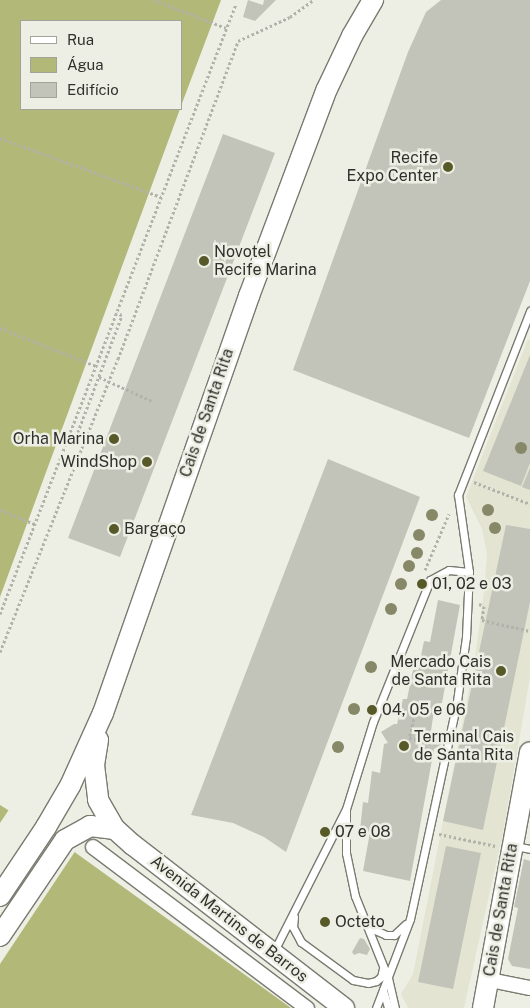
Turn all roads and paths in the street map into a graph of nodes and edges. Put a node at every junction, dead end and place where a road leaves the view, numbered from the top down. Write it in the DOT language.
graph roads {
  1 [pos="154,0"];
  2 [pos="313,0"];
  3 [pos="372,0"];
  4 [pos="236,4"];
  5 [pos="226,28"];
  6 [pos="0,138"];
  7 [pos="161,197"];
  8 [pos="530,311"];
  9 [pos="116,313"];
  10 [pos="0,328"];
  11 [pos="96,366"];
  12 [pos="99,377"];
  13 [pos="109,381"];
  14 [pos="152,401"];
  15 [pos="69,435"];
  16 [pos="464,478"];
  17 [pos="530,504"];
  18 [pos="0,510"];
  19 [pos="35,524"];
  20 [pos="469,572"];
  21 [pos="468,603"];
  22 [pos="0,614"];
  23 [pos="482,620"];
  24 [pos="481,625"];
  25 [pos="530,631"];
  26 [pos="0,652"];
  27 [pos="381,702"];
  28 [pos="103,713"];
  29 [pos="447,746"];
  30 [pos="530,752"];
  31 [pos="346,809"];
  32 [pos="115,828"];
  33 [pos="429,832"];
  34 [pos="92,847"];
  35 [pos="518,848"];
  36 [pos="0,896"];
  37 [pos="294,914"];
  38 [pos="362,914"];
  39 [pos="410,919"];
  40 [pos="0,936"];
  41 [pos="272,954"];
  42 [pos="383,968"];
  43 [pos="388,978"];
  44 [pos="490,980"];
  45 [pos="530,988"];
  46 [pos="383,989"];
  47 [pos="307,1008"];
  48 [pos="344,1008"];
  49 [pos="376,1008"];
  50 [pos="388,1008"];
  51 [pos="395,1008"];
  52 [pos="483,1008"];
  1 -- 5 [label="path"];
  2 -- 13 [label="path"];
  3 -- 28 [label="main road, Cais de Santa Rita"];
  4 -- 5 [label="path"];
  5 -- 7 [label="path"];
  6 -- 7 [label="path"];
  7 -- 9 [label="path"];
  8 -- 16 [label="lane"];
  9 -- 11 [label="path"];
  9 -- 12 [label="path"];
  10 -- 11 [label="path"];
  11 -- 15 [label="path"];
  12 -- 13 [label="path"];
  12 -- 15 [label="path"];
  13 -- 14 [label="path"];
  13 -- 26 [label="path"];
  15 -- 19 [label="path"];
  16 -- 17 [label="path"];
  16 -- 20 [label="lane"];
  18 -- 19 [label="path"];
  19 -- 22 [label="path"];
  20 -- 21 [label="lane"];
  20 -- 27 [label="lane"];
  21 -- 23 [label="path"];
  21 -- 29 [label="lane"];
  23 -- 24 [label="path"];
  23 -- 25 [label="path"];
  27 -- 29 [label="path"];
  27 -- 31 [label="lane"];
  28 -- 32 [label="main road, Avenida Martins de Barros"];
  28 -- 36 [label="main road, Cais de Santa Rita"];
  29 -- 33 [label="lane"];
  30 -- 35 [label="main road, Cais de Santa Rita"];
  31 -- 37 [label="lane"];
  31 -- 38 [label="lane"];
  32 -- 40 [label="main road"];
  32 -- 41 [label="main road, Avenida Martins de Barros"];
  33 -- 35 [label="path"];
  33 -- 39 [label="lane"];
  34 -- 47 [label="street"];
  35 -- 44 [label="main road, Cais de Santa Rita"];
  37 -- 41 [label="lane"];
  37 -- 42 [label="lane"];
  38 -- 39 [label="lane"];
  38 -- 42 [label="lane"];
  39 -- 43 [label="lane"];
  41 -- 48 [label="main road, Avenida Martins de Barros"];
  42 -- 43 [label="lane"];
  43 -- 46 [label="lane"];
  43 -- 51 [label="lane"];
  44 -- 45 [label="street"];
  44 -- 52 [label="main road, Cais de Santa Rita"];
  46 -- 49 [label="lane"];
  46 -- 50 [label="lane"];
}
